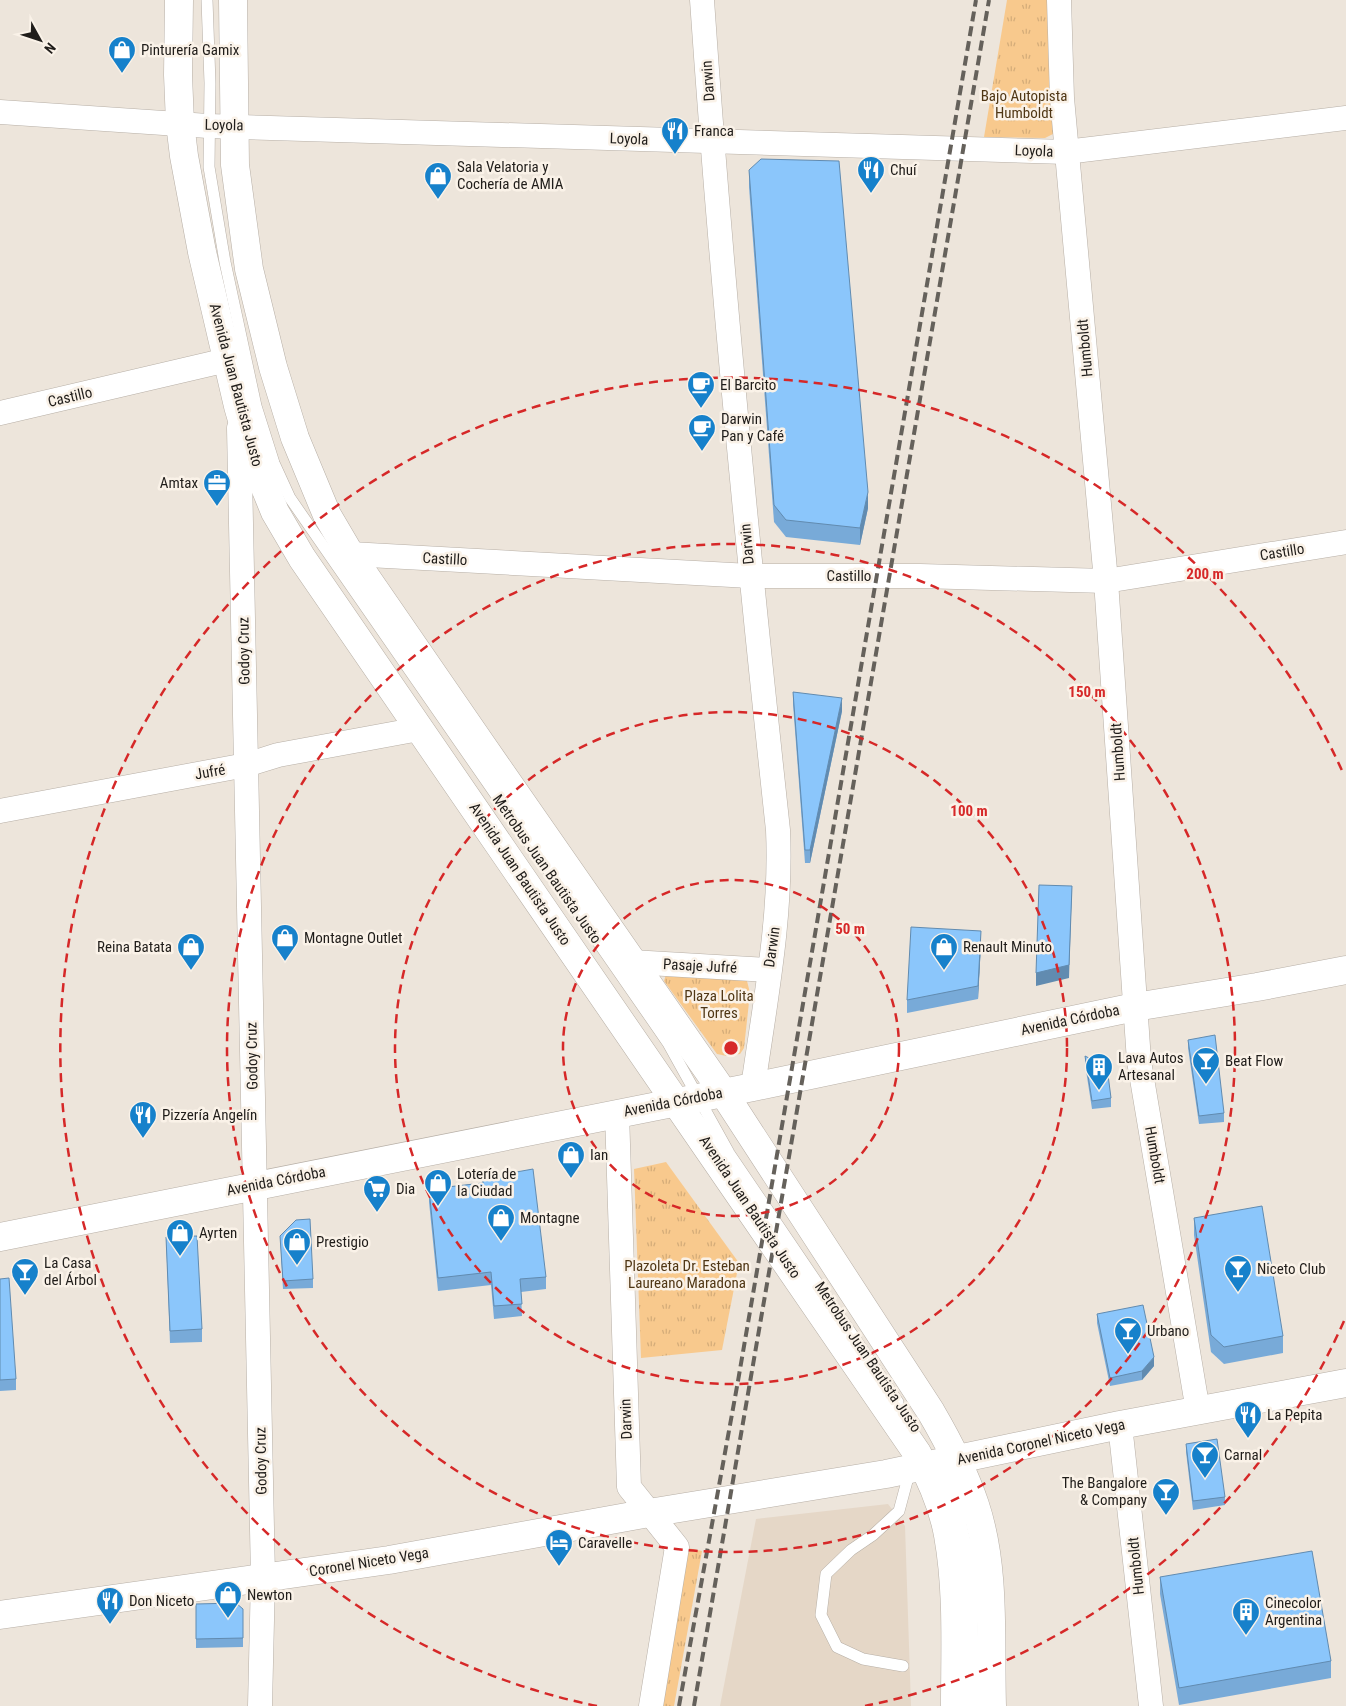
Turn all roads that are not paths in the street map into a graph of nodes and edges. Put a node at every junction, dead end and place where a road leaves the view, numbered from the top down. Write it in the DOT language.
graph roads {
  1 [pos="179,0"];
  2 [pos="207,0"];
  3 [pos="232,0"];
  4 [pos="702,0"];
  5 [pos="1059,0"];
  6 [pos="0,112"];
  7 [pos="1346,118"];
  8 [pos="180,123"];
  9 [pos="221,125"];
  10 [pos="712,141"];
  11 [pos="1066,152"];
  12 [pos="227,360"];
  13 [pos="238,406"];
  14 [pos="0,413"];
  15 [pos="1346,542"];
  16 [pos="350,554"];
  17 [pos="750,576"];
  18 [pos="1106,581"];
  19 [pos="419,729"];
  20 [pos="246,765"];
  21 [pos="0,811"];
  22 [pos="631,962"];
  23 [pos="769,970"];
  24 [pos="1346,970"];
  25 [pos="1135,1007"];
  26 [pos="753,1086"];
  27 [pos="700,1097"];
  28 [pos="617,1113"];
  29 [pos="254,1186"];
  30 [pos="0,1237"];
  31 [pos="1346,1383"];
  32 [pos="1198,1411"];
  33 [pos="906,1412"];
  34 [pos="1120,1425"];
  35 [pos="932,1462"];
  36 [pos="736,1499"];
  37 [pos="649,1513"];
  38 [pos="263,1577"];
  39 [pos="0,1615"];
  40 [pos="903,1666"];
  41 [pos="260,1706"];
  42 [pos="651,1706"];
  43 [pos="955,1706"];
  44 [pos="974,1706"];
  45 [pos="992,1706"];
  46 [pos="1151,1706"];
  1 -- 8 [label="main road, Avenida Juan Bautista Justo"];
  2 -- 9 [label="lane, Metrobus Juan Bautista Justo"];
  3 -- 9 [label="main road, Avenida Juan Bautista Justo"];
  4 -- 10 [label="street, Darwin"];
  5 -- 11 [label="street, Humboldt"];
  6 -- 8 [label="street, Loyola"];
  7 -- 11 [label="street, Loyola"];
  8 -- 9 [label="street, Loyola"];
  8 -- 12 [label="main road, Avenida Juan Bautista Justo"];
  9 -- 10 [label="street, Loyola"];
  9 -- 16 [label="main road, Avenida Juan Bautista Justo"];
  9 -- 27 [label="lane, Metrobus Juan Bautista Justo"];
  10 -- 11 [label="street, Loyola"];
  10 -- 17 [label="street, Darwin"];
  11 -- 18 [label="street, Humboldt"];
  12 -- 13 [label="main road, Avenida Juan Bautista Justo"];
  12 -- 14 [label="street, Castillo"];
  13 -- 19 [label="main road, Avenida Juan Bautista Justo"];
  13 -- 20 [label="street, Godoy Cruz"];
  15 -- 18 [label="street, Castillo"];
  16 -- 17 [label="street, Castillo"];
  16 -- 22 [label="main road, Avenida Juan Bautista Justo"];
  17 -- 18 [label="street, Castillo"];
  17 -- 23 [label="street, Darwin"];
  18 -- 25 [label="street, Humboldt"];
  19 -- 20 [label="street, Jufré"];
  19 -- 27 [label="main road, Avenida Juan Bautista Justo"];
  20 -- 21 [label="street, Jufré"];
  20 -- 29 [label="street, Godoy Cruz"];
  22 -- 23 [label="street, Pasaje Jufré"];
  22 -- 27 [label="main road, Avenida Juan Bautista Justo"];
  23 -- 26 [label="street, Darwin"];
  24 -- 25 [label="main road, Avenida Córdoba"];
  25 -- 26 [label="main road, Avenida Córdoba"];
  25 -- 32 [label="street, Humboldt"];
  26 -- 27 [label="main road, Avenida Córdoba"];
  27 -- 28 [label="main road, Avenida Córdoba"];
  27 -- 33 [label="lane, Metrobus Juan Bautista Justo"];
  27 -- 35 [label="main road, Avenida Juan Bautista Justo"];
  27 -- 35 [label="main road, Avenida Juan Bautista Justo"];
  28 -- 29 [label="main road, Avenida Córdoba"];
  28 -- 37 [label="street, Darwin"];
  29 -- 30 [label="main road, Avenida Córdoba"];
  29 -- 38 [label="street, Godoy Cruz"];
  31 -- 32 [label="main road, Avenida Coronel Niceto Vega"];
  32 -- 34 [label="main road, Avenida Coronel Niceto Vega"];
  34 -- 35 [label="main road, Avenida Coronel Niceto Vega"];
  34 -- 46 [label="street, Humboldt"];
  35 -- 36 [label="main road, Avenida Coronel Niceto Vega"];
  35 -- 40 [label="lane"];
  35 -- 43 [label="main road, Avenida Juan Bautista Justo"];
  35 -- 44 [label="lane"];
  35 -- 45 [label="main road, Avenida Juan Bautista Justo"];
  36 -- 37 [label="main road, Coronel Niceto Vega"];
  37 -- 38 [label="main road, Coronel Niceto Vega"];
  37 -- 42 [label="street, Darwin"];
  38 -- 39 [label="main road, Coronel Niceto Vega"];
  38 -- 41 [label="street, Godoy Cruz"];
}
